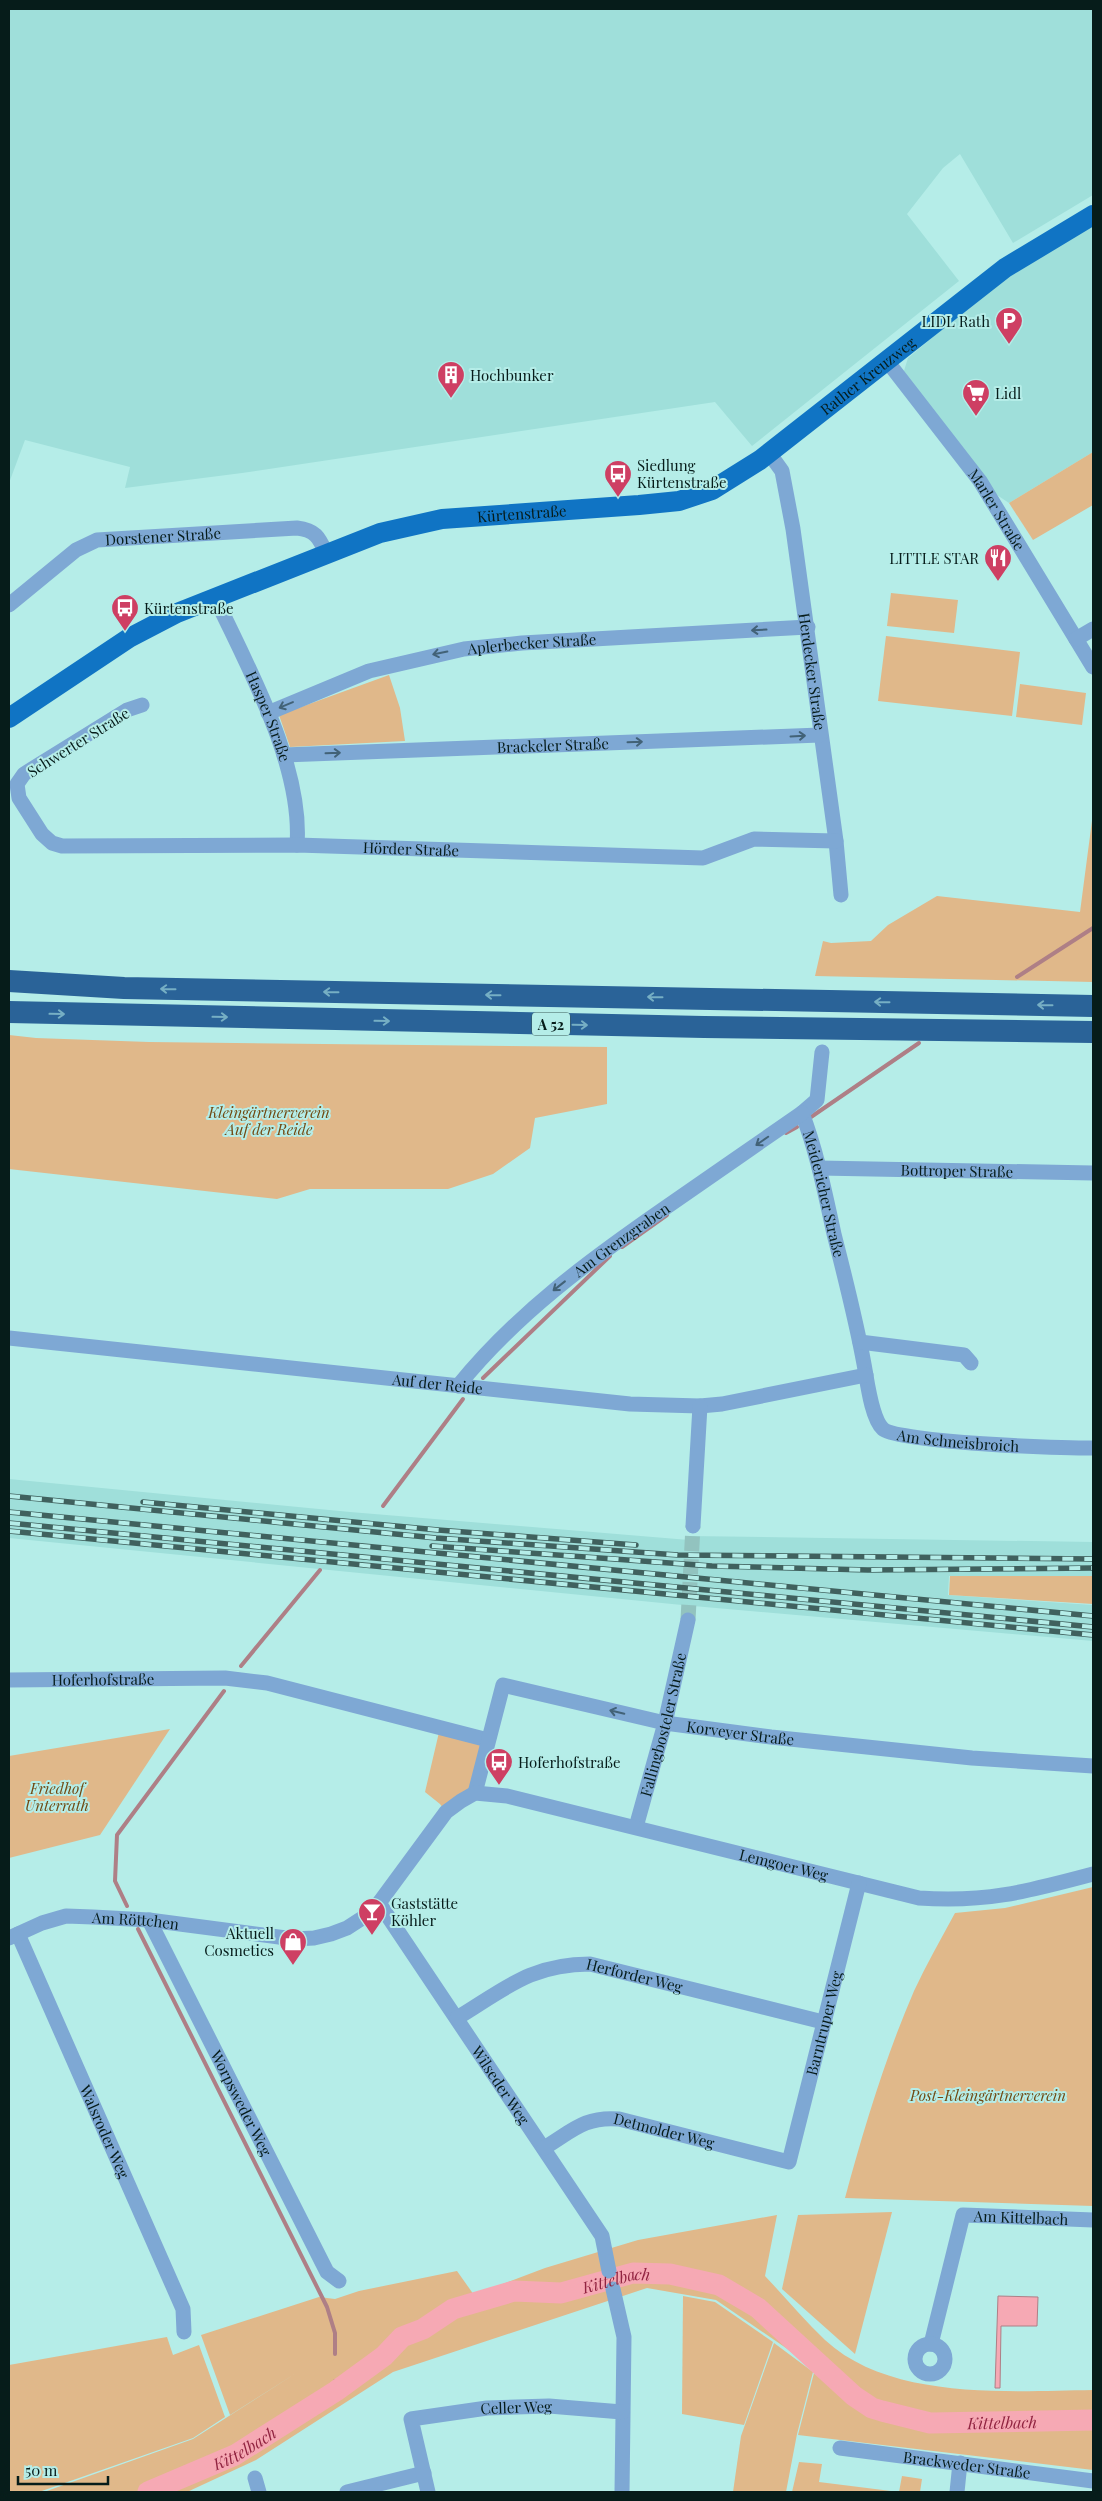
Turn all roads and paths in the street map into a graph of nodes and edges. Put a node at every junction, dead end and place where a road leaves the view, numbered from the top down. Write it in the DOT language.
graph roads {
  1 [pos="1093,214"];
  2 [pos="887,362"];
  3 [pos="768,453"];
  4 [pos="326,553"];
  5 [pos="215,597"];
  6 [pos="9,605"];
  7 [pos="808,627"];
  8 [pos="1093,629"];
  9 [pos="1076,638"];
  10 [pos="1093,667"];
  11 [pos="142,705"];
  12 [pos="268,713"];
  13 [pos="9,718"];
  14 [pos="820,734"];
  15 [pos="284,755"];
  16 [pos="17,784"];
  17 [pos="836,841"];
  18 [pos="297,844"];
  19 [pos="840,895"];
  20 [pos="9,981"];
  21 [pos="1093,1006"];
  22 [pos="9,1012"];
  23 [pos="1093,1032"];
  24 [pos="822,1052"];
  25 [pos="802,1113"];
  26 [pos="819,1168"];
  27 [pos="1093,1173"];
  28 [pos="9,1338"];
  29 [pos="860,1342"];
  30 [pos="971,1363"];
  31 [pos="866,1374"];
  32 [pos="458,1386"];
  33 [pos="700,1406"];
  34 [pos="1093,1448"];
  35 [pos="693,1526"];
  36 [pos="688,1620"];
  37 [pos="9,1680"];
  38 [pos="665,1723"];
  39 [pos="488,1740"];
  40 [pos="1093,1766"];
  41 [pos="476,1794"];
  42 [pos="636,1827"];
  43 [pos="1093,1874"];
  44 [pos="859,1883"];
  45 [pos="379,1903"];
  46 [pos="149,1920"];
  47 [pos="13,1936"];
  48 [pos="457,2018"];
  49 [pos="823,2022"];
  50 [pos="544,2148"];
  51 [pos="790,2162"];
  52 [pos="1093,2220"];
  53 [pos="609,2271"];
  54 [pos="339,2281"];
  55 [pos="613,2289"];
  56 [pos="184,2332"];
  57 [pos="931,2344"];
  58 [pos="622,2412"];
  59 [pos="840,2448"];
  60 [pos="960,2463"];
  61 [pos="424,2474"];
  62 [pos="1093,2480"];
  63 [pos="347,2492"];
  64 [pos="428,2492"];
  65 [pos="622,2492"];
  66 [pos="957,2492"];
  1 -- 2 [label="main road, Rather Kreuzweg"];
  2 -- 3 [label="main road, Rather Kreuzweg"];
  2 -- 9 [label="street, Marler Straße"];
  3 -- 4 [label="main road, Kürtenstraße"];
  3 -- 7 [label="street, Herdecker Straße"];
  4 -- 5 [label="main road, Kürtenstraße"];
  4 -- 6 [label="street, Dorstener Straße"];
  5 -- 12 [label="street, Hasper Straße"];
  5 -- 13 [label="main road, Kürtenstraße"];
  7 -- 12 [label="street, Aplerbecker Straße, one-way"];
  7 -- 14 [label="street, Herdecker Straße"];
  8 -- 9 [label="street"];
  9 -- 10 [label="street, Marler Straße"];
  11 -- 16 [label="street, Schwerter Straße"];
  12 -- 15 [label="street, Hasper Straße"];
  15 -- 14 [label="street, Brackeler Straße, one-way"];
  14 -- 17 [label="street, Herdecker Straße"];
  15 -- 18 [label="street, Hasper Straße"];
  16 -- 18 [label="street, Hörder Straße"];
  17 -- 18 [label="street, Hörder Straße"];
  17 -- 19 [label="street, Herdecker Straße"];
  21 -- 20 [label="highway, A 52, one-way"];
  22 -- 23 [label="highway, A 52, one-way"];
  24 -- 25 [label="street, Meidericher Straße"];
  25 -- 26 [label="street, Meidericher Straße"];
  25 -- 32 [label="street, Am Grenzgraben, one-way"];
  26 -- 27 [label="street, Bottroper Straße"];
  26 -- 29 [label="street, Meidericher Straße"];
  28 -- 32 [label="street, Auf der Reide"];
  29 -- 30 [label="street"];
  29 -- 31 [label="street, Meidericher Straße"];
  31 -- 33 [label="street, Auf der Reide"];
  31 -- 34 [label="street, Am Schneisbroich"];
  32 -- 33 [label="street, Auf der Reide"];
  33 -- 35 [label="street"];
  36 -- 38 [label="street, Fallingbosteler Straße"];
  37 -- 39 [label="street, Hoferhofstraße"];
  38 -- 39 [label="street, Korveyer Straße, one-way"];
  38 -- 40 [label="street, Korveyer Straße"];
  38 -- 42 [label="street, Fallingbosteler Straße"];
  39 -- 41 [label="street, Korveyer Straße"];
  41 -- 42 [label="street, Lemgoer Weg"];
  41 -- 45 [label="street, Am Röttchen"];
  42 -- 44 [label="street, Lemgoer Weg"];
  43 -- 44 [label="street, Lemgoer Weg"];
  44 -- 49 [label="street, Barntruper Weg"];
  45 -- 46 [label="street, Am Röttchen"];
  45 -- 48 [label="street, Wilseder Weg"];
  46 -- 47 [label="street, Am Röttchen"];
  46 -- 54 [label="street, Worpsweder Weg"];
  47 -- 56 [label="street, Walsroder Weg"];
  48 -- 49 [label="street, Herforder Weg"];
  48 -- 50 [label="street, Wilseder Weg"];
  49 -- 51 [label="street, Barntruper Weg"];
  50 -- 51 [label="street, Detmolder Weg"];
  50 -- 53 [label="street, Wilseder Weg"];
  52 -- 57 [label="street, Am Kittelbach"];
  55 -- 58 [label="street"];
  58 -- 61 [label="street, Celler Weg"];
  58 -- 65 [label="street"];
  59 -- 60 [label="street, Brackweder Straße"];
  60 -- 62 [label="street, Brackweder Straße"];
  60 -- 66 [label="street"];
  61 -- 63 [label="street"];
  61 -- 64 [label="street"];
}
